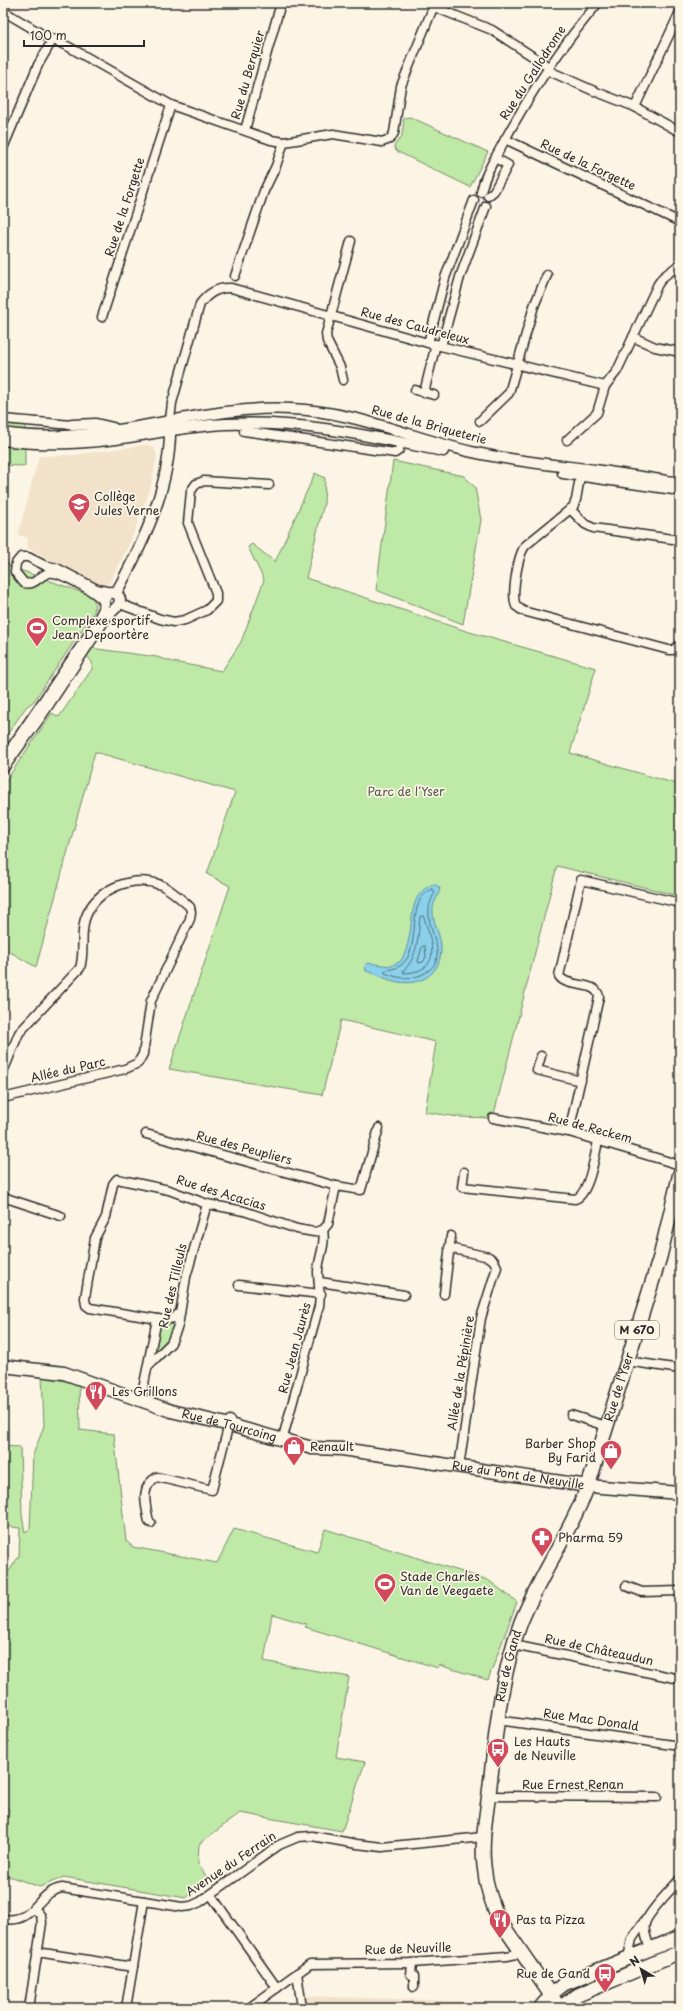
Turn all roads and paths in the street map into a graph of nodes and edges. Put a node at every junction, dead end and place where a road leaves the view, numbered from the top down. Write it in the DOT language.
graph roads {
  1 [pos="281,3"];
  2 [pos="598,3"];
  3 [pos="434,5"];
  4 [pos="3,11"];
  5 [pos="680,12"];
  6 [pos="52,39"];
  7 [pos="548,68"];
  8 [pos="171,105"];
  9 [pos="635,107"];
  10 [pos="245,130"];
  11 [pos="680,132"];
  12 [pos="505,139"];
  13 [pos="284,142"];
  14 [pos="3,148"];
  15 [pos="495,158"];
  16 [pos="485,194"];
  17 [pos="474,200"];
  18 [pos="486,206"];
  19 [pos="680,222"];
  20 [pos="351,241"];
  21 [pos="680,264"];
  22 [pos="547,275"];
  23 [pos="235,276"];
  24 [pos="330,315"];
  25 [pos="102,318"];
  26 [pos="633,337"];
  27 [pos="435,344"];
  28 [pos="680,352"];
  29 [pos="517,365"];
  30 [pos="343,380"];
  31 [pos="605,386"];
  32 [pos="415,390"];
  33 [pos="424,393"];
  34 [pos="434,395"];
  35 [pos="3,418"];
  36 [pos="480,421"];
  37 [pos="54,424"];
  38 [pos="72,425"];
  39 [pos="170,425"];
  40 [pos="117,429"];
  41 [pos="391,429"];
  42 [pos="244,431"];
  43 [pos="3,433"];
  44 [pos="54,436"];
  45 [pos="3,440"];
  46 [pos="567,440"];
  47 [pos="430,441"];
  48 [pos="401,442"];
  49 [pos="35,444"];
  50 [pos="62,444"];
  51 [pos="580,472"];
  52 [pos="680,483"];
  53 [pos="269,484"];
  54 [pos="680,490"];
  55 [pos="570,509"];
  56 [pos="680,540"];
  57 [pos="113,593"];
  58 [pos="104,603"];
  59 [pos="117,606"];
  60 [pos="680,645"];
  61 [pos="3,761"];
  62 [pos="3,768"];
  63 [pos="680,903"];
  64 [pos="541,1056"];
  65 [pos="3,1072"];
  66 [pos="581,1081"];
  67 [pos="3,1098"];
  68 [pos="493,1118"];
  69 [pos="379,1128"];
  70 [pos="569,1132"];
  71 [pos="146,1134"];
  72 [pos="598,1141"];
  73 [pos="680,1165"];
  74 [pos="464,1172"];
  75 [pos="680,1174"];
  76 [pos="336,1186"];
  77 [pos="3,1197"];
  78 [pos="207,1204"];
  79 [pos="61,1216"];
  80 [pos="323,1230"];
  81 [pos="451,1236"];
  82 [pos="449,1248"];
  83 [pos="320,1282"];
  84 [pos="240,1285"];
  85 [pos="321,1294"];
  86 [pos="444,1294"];
  87 [pos="404,1295"];
  88 [pos="180,1312"];
  89 [pos="157,1319"];
  90 [pos="627,1361"];
  91 [pos="3,1366"];
  92 [pos="148,1366"];
  93 [pos="680,1369"];
  94 [pos="141,1399"];
  95 [pos="571,1414"];
  96 [pos="230,1423"];
  97 [pos="606,1426"];
  98 [pos="283,1437"];
  99 [pos="357,1451"];
  100 [pos="459,1467"];
  101 [pos="588,1486"];
  102 [pos="680,1493"];
  103 [pos="151,1523"];
  104 [pos="626,1586"];
  105 [pos="680,1591"];
  106 [pos="513,1645"];
  107 [pos="680,1679"];
  108 [pos="498,1720"];
  109 [pos="680,1746"];
  110 [pos="489,1796"];
  111 [pos="657,1797"];
  112 [pos="484,1837"];
  113 [pos="680,1879"];
  114 [pos="210,1895"];
  115 [pos="144,1900"];
  116 [pos="35,1909"];
  117 [pos="651,1914"];
  118 [pos="3,1920"];
  119 [pos="680,1937"];
  120 [pos="650,1949"];
  121 [pos="37,1952"];
  122 [pos="680,1952"];
  123 [pos="521,1953"];
  124 [pos="628,1958"];
  125 [pos="412,1963"];
  126 [pos="133,1967"];
  127 [pos="297,1973"];
  128 [pos="414,1987"];
  129 [pos="277,1988"];
  130 [pos="551,1995"];
  131 [pos="29,2008"];
  132 [pos="126,2008"];
  133 [pos="249,2008"];
  134 [pos="302,2008"];
  135 [pos="540,2008"];
  136 [pos="559,2008"];
  1 -- 10 [label="street, Rue du Berquier"];
  2 -- 7 [label="street, Rue du Gallodrome"];
  3 -- 7 [label="street"];
  3 -- 13 [label="street, Rue du Berquier"];
  4 -- 6 [label="street, Rue du Berquier"];
  5 -- 9 [label="street"];
  6 -- 8 [label="street, Rue du Berquier"];
  6 -- 14 [label="street"];
  7 -- 9 [label="street"];
  7 -- 12 [label="street, Rue du Gallodrome"];
  8 -- 10 [label="street, Rue du Berquier"];
  8 -- 25 [label="street, Rue de la Forgette"];
  9 -- 11 [label="street"];
  10 -- 13 [label="street, Rue du Berquier"];
  12 -- 15 [label="street"];
  12 -- 19 [label="street, Rue de la Forgette"];
  13 -- 23 [label="street"];
  15 -- 16 [label="street"];
  15 -- 16 [label="street"];
  16 -- 17 [label="street"];
  16 -- 18 [label="street"];
  17 -- 18 [label="street"];
  17 -- 27 [label="street"];
  18 -- 27 [label="street"];
  20 -- 24 [label="street"];
  21 -- 26 [label="street"];
  22 -- 29 [label="street"];
  24 -- 27 [label="street, Rue des Caudreleux"];
  24 -- 30 [label="street"];
  24 -- 39 [label="street, Rue des Caudreleux"];
  26 -- 28 [label="street"];
  26 -- 31 [label="street"];
  27 -- 29 [label="street, Rue des Caudreleux"];
  27 -- 33 [label="street"];
  29 -- 31 [label="street, Rue des Caudreleux"];
  29 -- 36 [label="street"];
  31 -- 46 [label="street"];
  32 -- 33 [label="street"];
  33 -- 34 [label="street"];
  35 -- 37 [label="street"];
  37 -- 38 [label="street"];
  37 -- 44 [label="street"];
  38 -- 40 [label="street"];
  39 -- 40 [label="street"];
  39 -- 41 [label="street, Rue de la Briqueterie"];
  39 -- 48 [label="street, Rue de la Briqueterie"];
  39 -- 50 [label="street"];
  39 -- 57 [label="street"];
  40 -- 44 [label="street"];
  41 -- 47 [label="street, Rue de la Briqueterie"];
  41 -- 48 [label="street"];
  42 -- 48 [label="street, Rue de la Briqueterie"];
  43 -- 44 [label="street"];
  44 -- 49 [label="street"];
  44 -- 50 [label="street"];
  45 -- 49 [label="street"];
  47 -- 48 [label="street"];
  47 -- 51 [label="street, Rue de la Briqueterie"];
  48 -- 51 [label="street, Rue de la Briqueterie"];
  49 -- 50 [label="street"];
  51 -- 52 [label="street, Rue de la Briqueterie"];
  51 -- 54 [label="street, Rue de la Briqueterie"];
  51 -- 55 [label="street"];
  53 -- 59 [label="street"];
  55 -- 56 [label="street"];
  55 -- 60 [label="street"];
  57 -- 58 [label="street"];
  57 -- 58 [label="street"];
  57 -- 59 [label="street"];
  58 -- 59 [label="street"];
  58 -- 61 [label="street"];
  59 -- 62 [label="street"];
  63 -- 66 [label="street"];
  64 -- 66 [label="street"];
  65 -- 67 [label="street, Allée du Parc"];
  66 -- 70 [label="street"];
  68 -- 70 [label="street, Rue de Reckem"];
  69 -- 76 [label="street"];
  70 -- 72 [label="street, Rue de Reckem"];
  71 -- 76 [label="street, Rue des Peupliers"];
  72 -- 73 [label="street, Rue de Reckem"];
  72 -- 74 [label="street"];
  75 -- 90 [label="main road, Rue de l'Yser / M 670"];
  76 -- 80 [label="street, Rue Jean Jaurès"];
  77 -- 79 [label="street"];
  78 -- 80 [label="street, Rue des Acacias"];
  78 -- 88 [label="street, Rue des Tilleuls"];
  78 -- 89 [label="street, Rue des Acacias"];
  80 -- 83 [label="street, Rue Jean Jaurès"];
  81 -- 82 [label="street"];
  82 -- 86 [label="street"];
  82 -- 100 [label="street, Allée de la Pépinière"];
  83 -- 85 [label="street, Rue Jean Jaurès"];
  83 -- 87 [label="street"];
  84 -- 85 [label="street"];
  85 -- 98 [label="street, Rue Jean Jaurès"];
  88 -- 89 [label="street"];
  88 -- 92 [label="street, Rue des Tilleuls"];
  89 -- 92 [label="street, Rue des Tilleuls"];
  90 -- 93 [label="street"];
  90 -- 97 [label="main road, Rue de l'Yser / M 670"];
  91 -- 94 [label="main road, Rue de Tourcoing"];
  92 -- 94 [label="street, Rue des Tilleuls"];
  94 -- 96 [label="main road, Rue de Tourcoing"];
  95 -- 97 [label="street"];
  96 -- 98 [label="main road, Rue de Tourcoing"];
  96 -- 103 [label="street"];
  97 -- 101 [label="main road, Rue de l'Yser / M 670"];
  98 -- 99 [label="main road, Rue de Tourcoing"];
  99 -- 100 [label="main road, Rue du Pont de Neuville"];
  100 -- 101 [label="main road, Rue du Pont de Neuville"];
  101 -- 102 [label="main road, Rue du Pont de Neuville"];
  101 -- 106 [label="main road, Rue de Gand / M 670"];
  104 -- 105 [label="street"];
  106 -- 107 [label="street, Rue de Châteaudun"];
  106 -- 108 [label="main road, Rue de Gand / M 670"];
  108 -- 109 [label="street, Rue Mac Donald"];
  108 -- 110 [label="main road, Rue de Gand / M 670"];
  110 -- 111 [label="street, Rue Ernest Renan"];
  110 -- 112 [label="main road, Rue de Gand / M 670"];
  112 -- 114 [label="street, Avenue du Ferrain"];
  112 -- 123 [label="main road, Rue de Gand / M 670"];
  113 -- 117 [label="street"];
  114 -- 115 [label="street, Avenue du Ferrain"];
  114 -- 129 [label="street"];
  115 -- 116 [label="street, Avenue du Ferrain"];
  115 -- 126 [label="street"];
  116 -- 118 [label="street, Avenue du Ferrain"];
  116 -- 121 [label="street"];
  117 -- 120 [label="street"];
  117 -- 124 [label="street"];
  119 -- 120 [label="main road"];
  120 -- 124 [label="main road"];
  121 -- 126 [label="street"];
  121 -- 131 [label="street"];
  122 -- 136 [label="main road"];
  123 -- 125 [label="street, Rue de Neuville"];
  123 -- 130 [label="main road, Rue de Gand / M 670"];
  124 -- 130 [label="main road"];
  125 -- 127 [label="street, Rue de Neuville"];
  125 -- 128 [label="street"];
  126 -- 132 [label="street"];
  127 -- 129 [label="street, Rue de Neuville"];
  127 -- 134 [label="street"];
  129 -- 133 [label="street, Rue de Neuville"];
  130 -- 135 [label="main road"];
  130 -- 136 [label="main road, Rue de Gand"];
}
